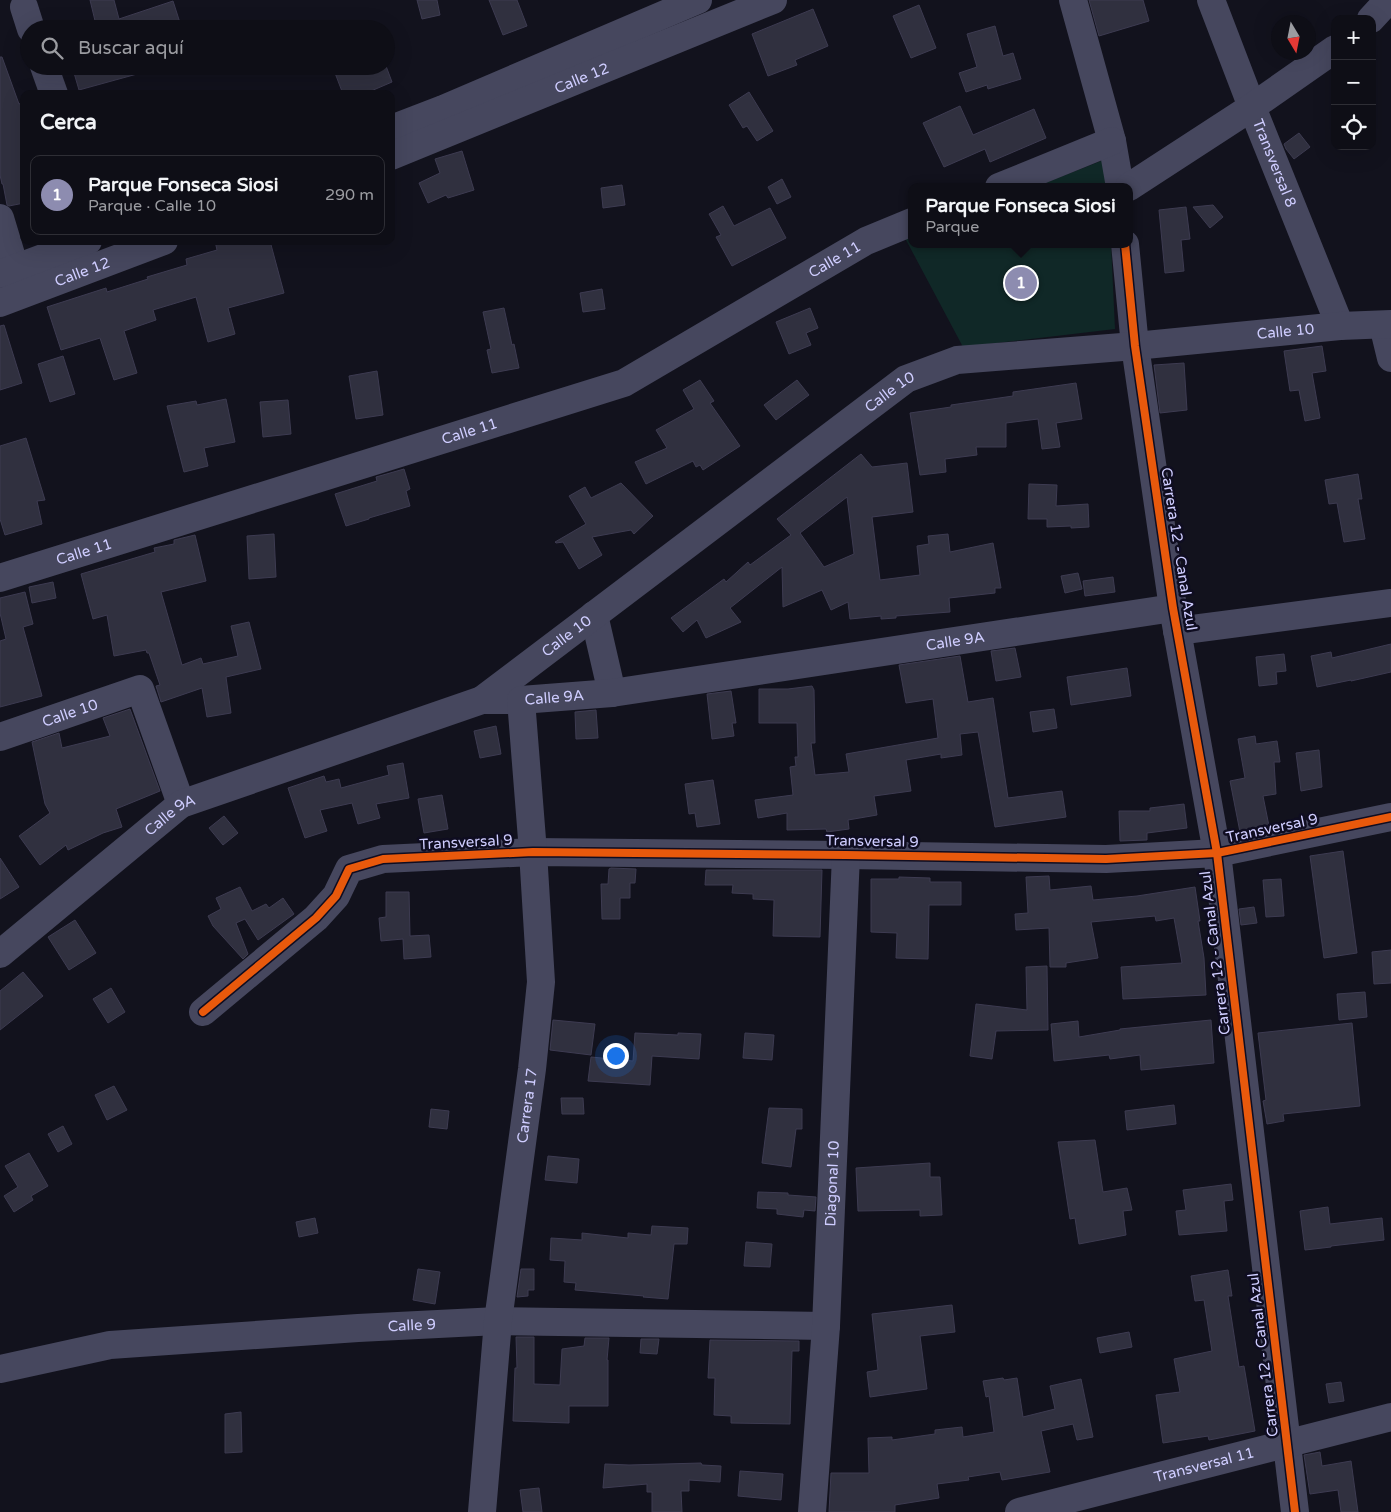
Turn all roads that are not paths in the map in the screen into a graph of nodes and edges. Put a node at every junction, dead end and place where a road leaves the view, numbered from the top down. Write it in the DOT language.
graph roads {
  1 [pos="698,0"];
  2 [pos="773,0"];
  3 [pos="1073,0"];
  4 [pos="1211,0"];
  5 [pos="1391,3"];
  6 [pos="1375,15"];
  7 [pos="1391,20"];
  8 [pos="1376,26"];
  9 [pos="1331,52"];
  10 [pos="47,75"];
  11 [pos="538,82"];
  12 [pos="53,90"];
  13 [pos="1252,107"];
  14 [pos="395,127"];
  15 [pos="1112,141"];
  16 [pos="395,154"];
  17 [pos="1009,183"];
  18 [pos="1119,183"];
  19 [pos="1133,184"];
  20 [pos="0,218"];
  21 [pos="908,224"];
  22 [pos="77,245"];
  23 [pos="153,245"];
  24 [pos="1125,248"];
  25 [pos="8,271"];
  26 [pos="0,303"];
  27 [pos="1387,325"];
  28 [pos="1340,326"];
  29 [pos="1135,346"];
  30 [pos="1391,358"];
  31 [pos="2,569"];
  32 [pos="1391,604"];
  33 [pos="594,615"];
  34 [pos="1175,620"];
  35 [pos="612,693"];
  36 [pos="482,700"];
  37 [pos="520,700"];
  38 [pos="0,737"];
  39 [pos="181,804"];
  40 [pos="1391,817"];
  41 [pos="533,852"];
  42 [pos="1217,853"];
  43 [pos="846,855"];
  44 [pos="0,954"];
  45 [pos="202,1012"];
  46 [pos="498,1320"];
  47 [pos="826,1326"];
  48 [pos="0,1369"];
  49 [pos="1391,1417"];
  50 [pos="1288,1443"];
  51 [pos="482,1512"];
  52 [pos="812,1512"];
  53 [pos="1019,1512"];
  54 [pos="1295,1512"];
  1 -- 11 [label="street, Calle 12"];
  2 -- 11 [label="street, Calle 12"];
  3 -- 15 [label="street"];
  4 -- 13 [label="street, Transversal 8"];
  5 -- 6 [label="street"];
  7 -- 8 [label="street"];
  9 -- 13 [label="street"];
  10 -- 12 [label="street"];
  11 -- 14 [label="street, Calle 12"];
  11 -- 16 [label="street, Calle 12"];
  13 -- 19 [label="street"];
  13 -- 28 [label="street, Transversal 8"];
  15 -- 17 [label="street"];
  15 -- 18 [label="street"];
  20 -- 25 [label="street"];
  21 -- 31 [label="street, Calle 11"];
  22 -- 25 [label="street, Calle 12"];
  23 -- 26 [label="street, Calle 12"];
  24 -- 29 [label="street, Carrera 12 - Canal Azul"];
  27 -- 28 [label="street, Calle 10"];
  27 -- 30 [label="street"];
  28 -- 29 [label="street, Calle 10"];
  29 -- 33 [label="street, Calle 10"];
  29 -- 34 [label="street, Carrera 12 - Canal Azul"];
  32 -- 34 [label="street, Calle 9A"];
  33 -- 35 [label="street"];
  33 -- 36 [label="street, Calle 10"];
  34 -- 35 [label="street, Calle 9A"];
  34 -- 42 [label="street, Carrera 12 - Canal Azul"];
  35 -- 37 [label="street, Calle 9A"];
  36 -- 37 [label="street, Calle 9A"];
  36 -- 39 [label="street, Calle 9A"];
  37 -- 41 [label="street, Carrera 17"];
  38 -- 39 [label="street, Calle 10"];
  39 -- 44 [label="street, Calle 9A"];
  40 -- 42 [label="street, Transversal 9"];
  41 -- 43 [label="street, Transversal 9"];
  41 -- 45 [label="street, Transversal 9"];
  41 -- 46 [label="street, Carrera 17"];
  42 -- 43 [label="street, Transversal 9"];
  42 -- 50 [label="street, Carrera 12 - Canal Azul"];
  43 -- 47 [label="street, Diagonal 10"];
  46 -- 47 [label="street, Calle 9"];
  46 -- 48 [label="street, Calle 9"];
  46 -- 51 [label="street, Carrera 17"];
  47 -- 52 [label="street, Diagonal 10"];
  49 -- 50 [label="street, Transversal 11"];
  50 -- 53 [label="street, Transversal 11"];
  50 -- 54 [label="street, Carrera 12 - Canal Azul"];
}
